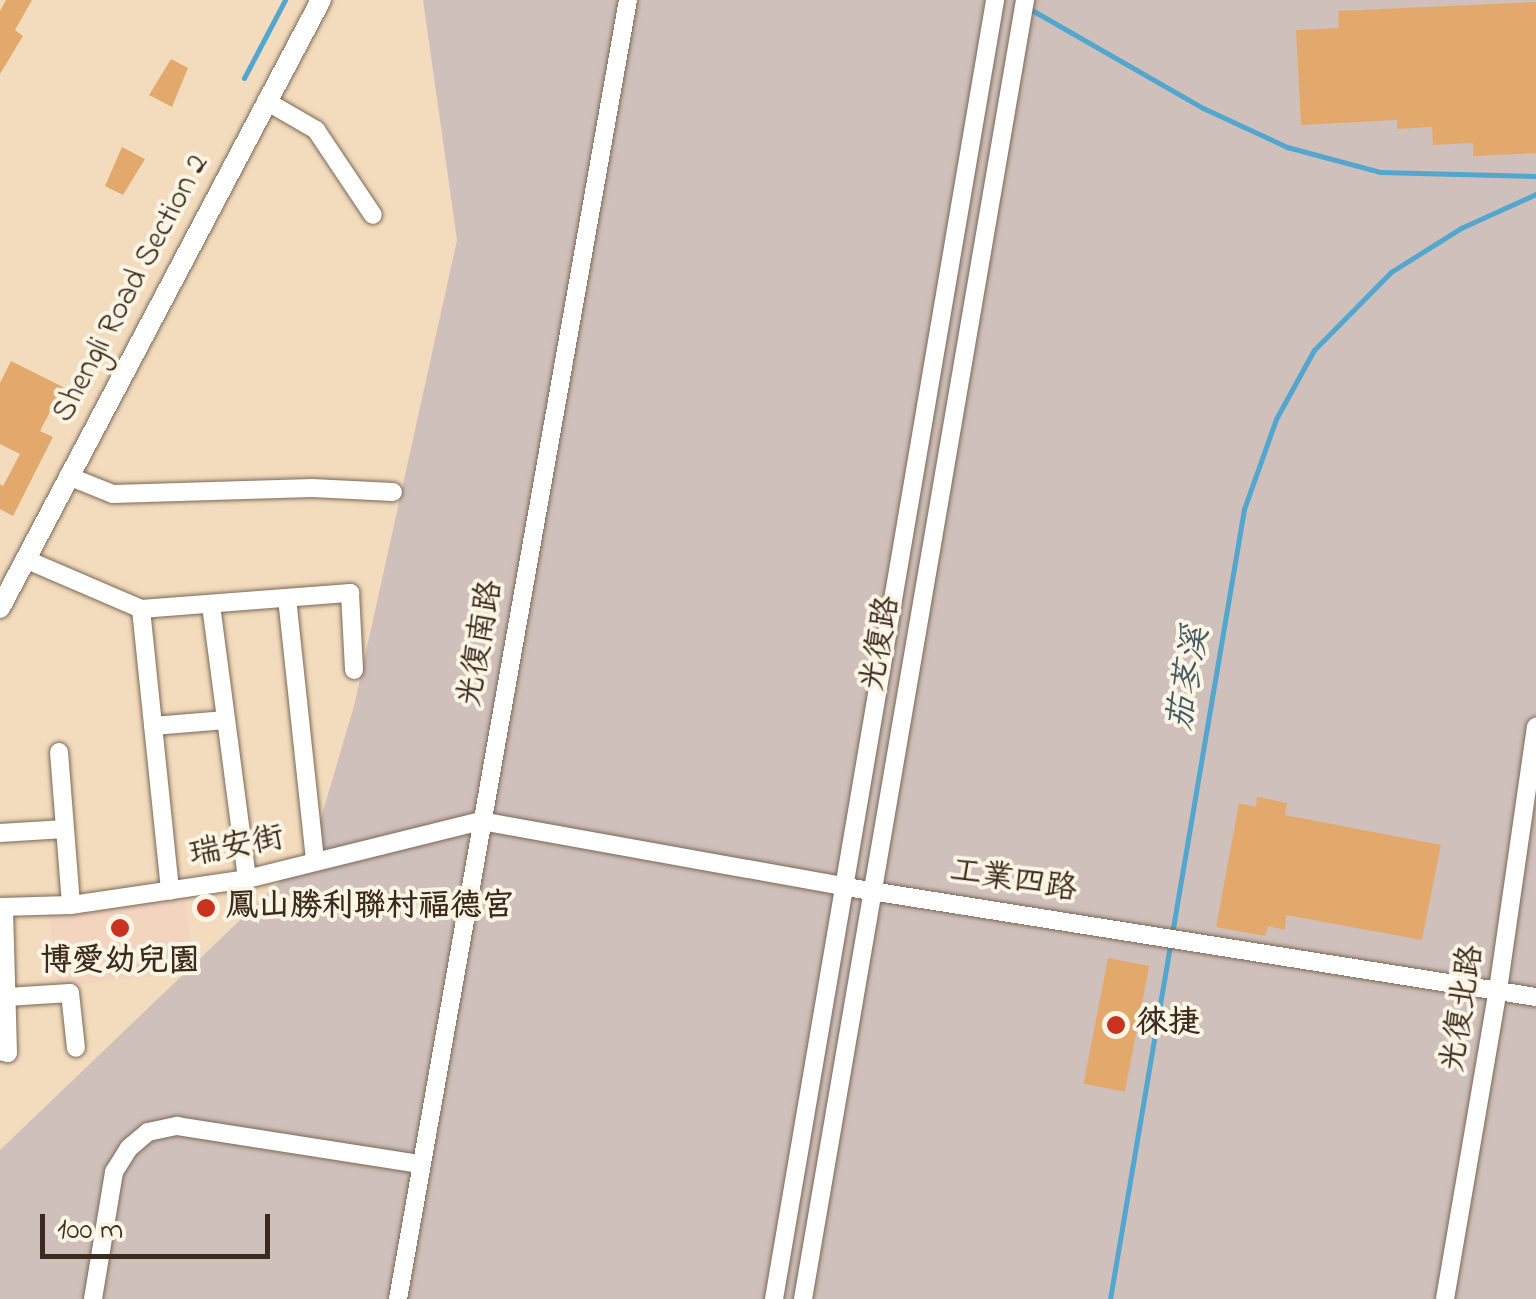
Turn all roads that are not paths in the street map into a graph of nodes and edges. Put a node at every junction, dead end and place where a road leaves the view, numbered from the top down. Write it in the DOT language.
graph roads {
  1 [pos="320,0"];
  2 [pos="628,0"];
  3 [pos="1024,0"];
  4 [pos="994,9"];
  5 [pos="266,100"];
  6 [pos="373,215"];
  7 [pos="68,476"];
  8 [pos="393,492"];
  9 [pos="25,559"];
  10 [pos="287,598"];
  11 [pos="211,605"];
  12 [pos="0,608"];
  13 [pos="141,610"];
  14 [pos="354,670"];
  15 [pos="226,720"];
  16 [pos="154,726"];
  17 [pos="1536,727"];
  18 [pos="59,752"];
  19 [pos="481,821"];
  20 [pos="65,828"];
  21 [pos="0,833"];
  22 [pos="315,862"];
  23 [pos="248,879"];
  24 [pos="846,886"];
  25 [pos="872,890"];
  26 [pos="170,891"];
  27 [pos="71,905"];
  28 [pos="2,907"];
  29 [pos="1498,990"];
  30 [pos="7,997"];
  31 [pos="1536,997"];
  32 [pos="76,1048"];
  33 [pos="0,1051"];
  34 [pos="421,1164"];
  35 [pos="92,1299"];
  36 [pos="398,1299"];
  37 [pos="774,1299"];
  38 [pos="804,1299"];
  39 [pos="1445,1299"];
  1 -- 5 [label="main road, Shengli Road Section 2"];
  2 -- 19 [label="street, 光復南路"];
  3 -- 25 [label="street, 光復路"];
  4 -- 24 [label="street, 光復路"];
  5 -- 6 [label="street"];
  5 -- 7 [label="main road, Shengli Road Section 2"];
  7 -- 8 [label="street"];
  7 -- 9 [label="main road, Shengli Road Section 2"];
  9 -- 12 [label="main road, Shengli Road Section 2"];
  9 -- 13 [label="street"];
  10 -- 11 [label="street"];
  10 -- 14 [label="street"];
  10 -- 22 [label="street"];
  11 -- 13 [label="street"];
  11 -- 15 [label="street"];
  13 -- 16 [label="street"];
  15 -- 16 [label="street"];
  15 -- 23 [label="street"];
  16 -- 26 [label="street"];
  17 -- 29 [label="street, 光復北路"];
  18 -- 20 [label="street"];
  19 -- 22 [label="street, 瑞安街"];
  19 -- 24 [label="street, 工業四路"];
  19 -- 34 [label="street, 光復南路"];
  20 -- 21 [label="street"];
  20 -- 27 [label="street"];
  22 -- 23 [label="street, 瑞安街"];
  23 -- 26 [label="street, 瑞安街"];
  24 -- 25 [label="street, 工業四路"];
  24 -- 37 [label="street, 光復路"];
  25 -- 29 [label="street, 工業四路"];
  25 -- 38 [label="street, 光復路"];
  26 -- 27 [label="street, 瑞安街"];
  27 -- 28 [label="street, 瑞安街"];
  28 -- 30 [label="street"];
  29 -- 31 [label="street, 工業四路"];
  29 -- 39 [label="street, 光復北路"];
  30 -- 32 [label="street"];
  30 -- 33 [label="street"];
  34 -- 35 [label="street"];
  34 -- 36 [label="street, 光復南路"];
}
